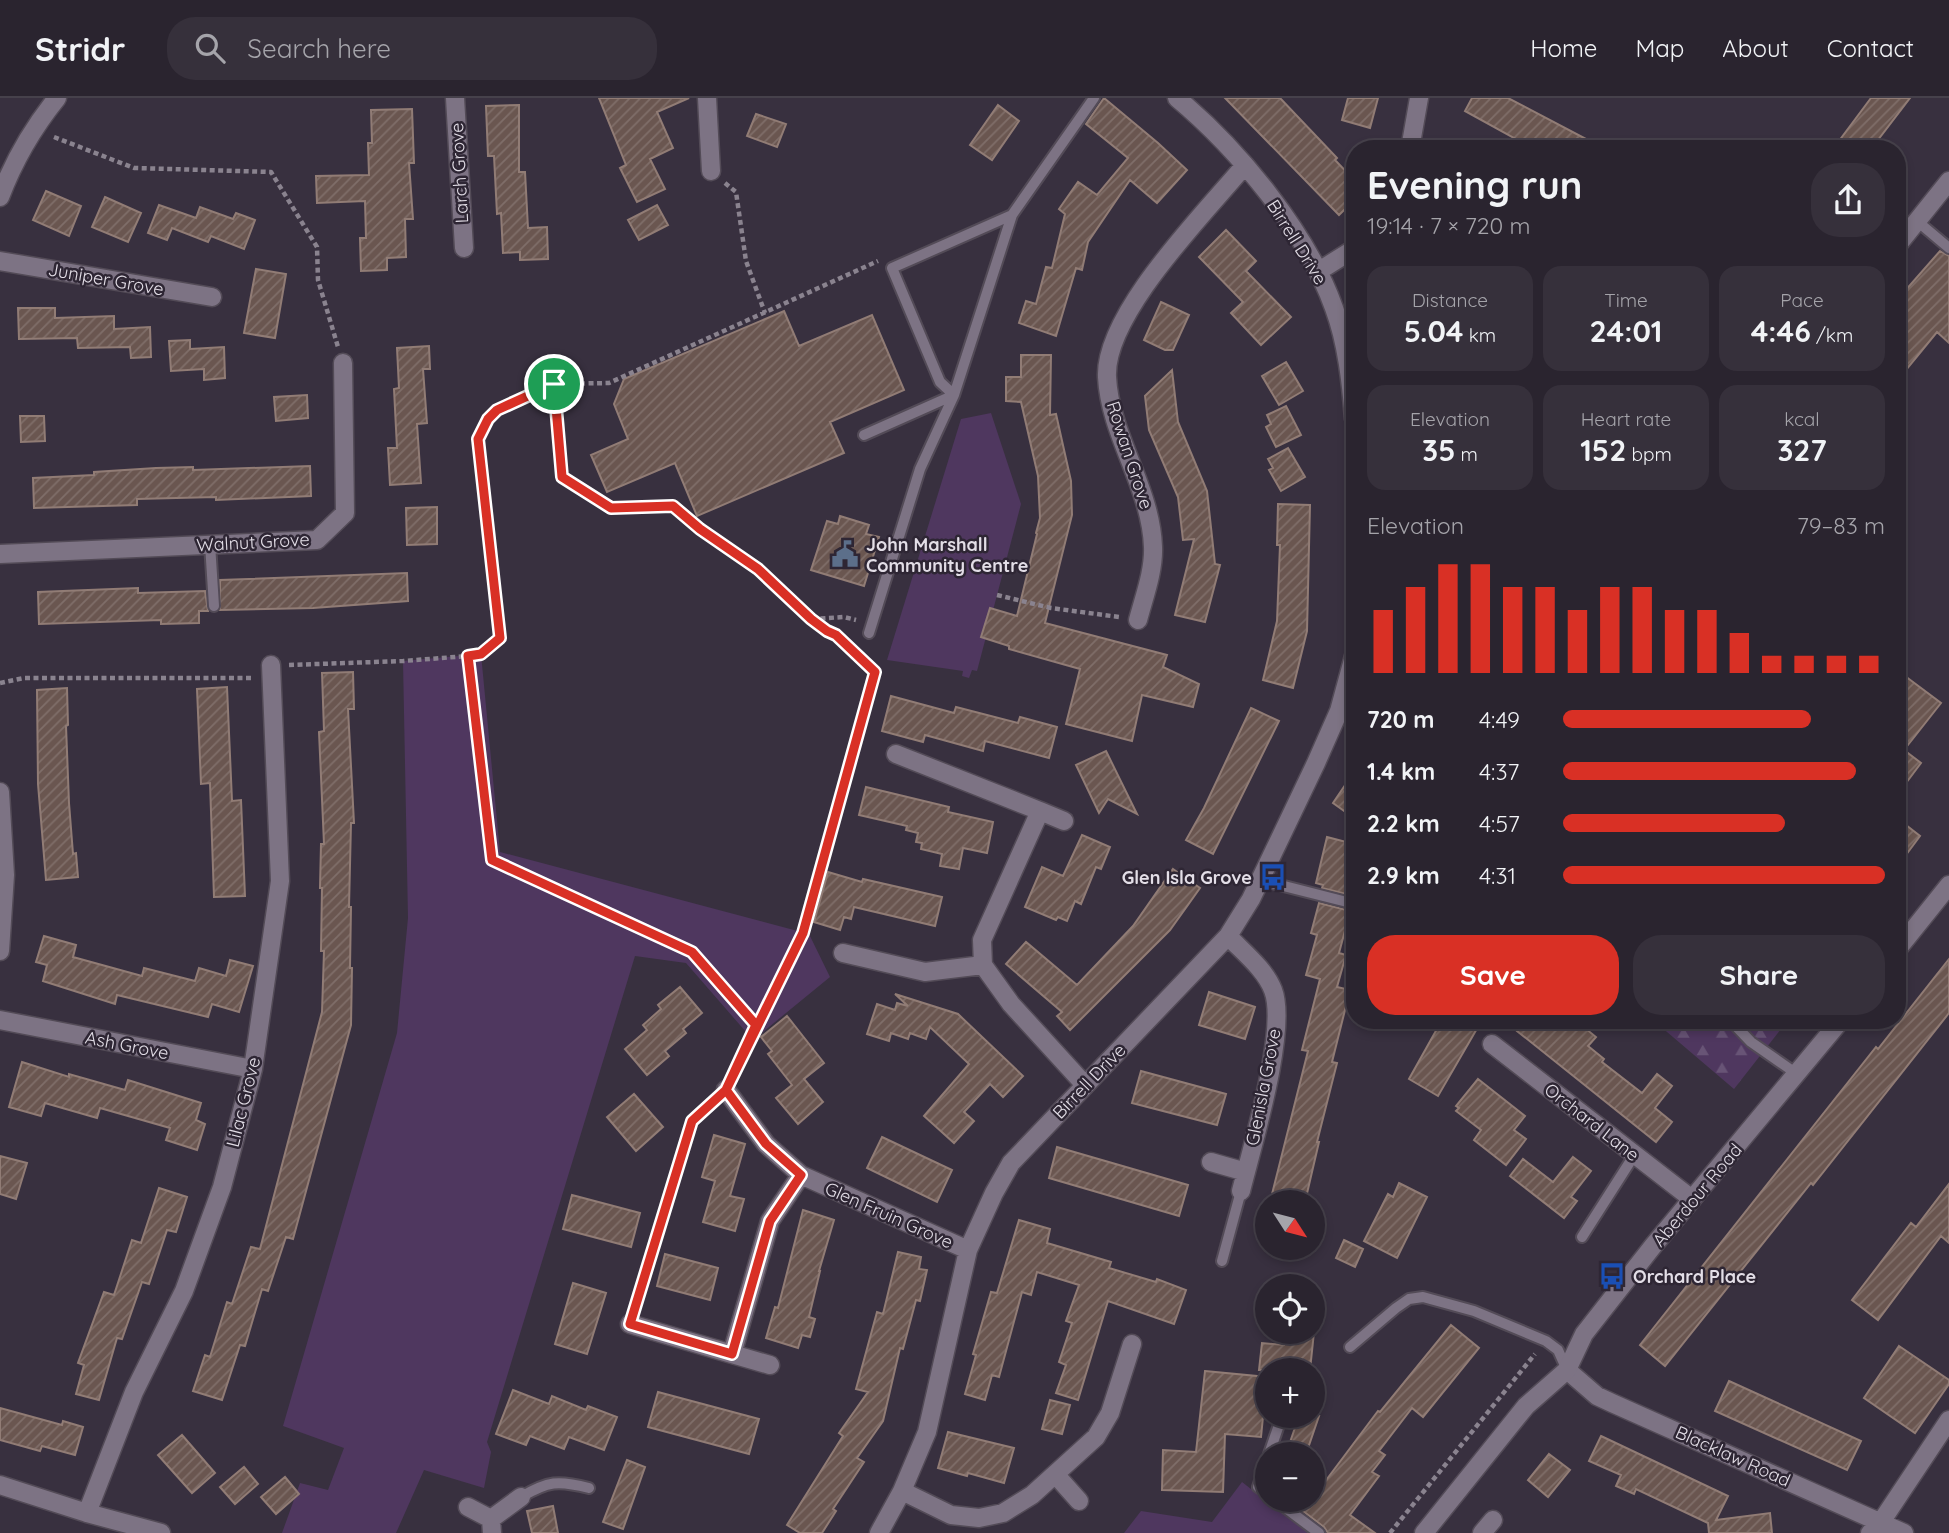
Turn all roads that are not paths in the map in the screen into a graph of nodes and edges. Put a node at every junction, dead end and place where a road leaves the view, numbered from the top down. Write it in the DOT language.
graph roads {
  1 [pos="57,98"];
  2 [pos="455,98"];
  3 [pos="707,98"];
  4 [pos="1094,98"];
  5 [pos="1177,98"];
  6 [pos="1419,98"];
  7 [pos="1412,140"];
  8 [pos="1245,165"];
  9 [pos="711,171"];
  10 [pos="1948,184"];
  11 [pos="0,197"];
  12 [pos="1012,215"];
  13 [pos="1917,221"];
  14 [pos="1906,235"];
  15 [pos="464,248"];
  16 [pos="1949,248"];
  17 [pos="1346,254"];
  18 [pos="0,261"];
  19 [pos="1319,271"];
  20 [pos="212,297"];
  21 [pos="1346,358"];
  22 [pos="344,363"];
  23 [pos="954,395"];
  24 [pos="864,435"];
  25 [pos="211,544"];
  26 [pos="0,554"];
  27 [pos="214,606"];
  28 [pos="1138,620"];
  29 [pos="871,629"];
  30 [pos="271,672"];
  31 [pos="1346,685"];
  32 [pos="896,754"];
  33 [pos="0,792"];
  34 [pos="1040,811"];
  35 [pos="1064,821"];
  36 [pos="1260,880"];
  37 [pos="1949,885"];
  38 [pos="1346,902"];
  39 [pos="1228,936"];
  40 [pos="1906,939"];
  41 [pos="0,951"];
  42 [pos="843,953"];
  43 [pos="983,965"];
  44 [pos="0,1020"];
  45 [pos="1739,1029"];
  46 [pos="1834,1029"];
  47 [pos="1492,1044"];
  48 [pos="253,1069"];
  49 [pos="1797,1074"];
  50 [pos="1085,1085"];
  51 [pos="726,1090"];
  52 [pos="1634,1154"];
  53 [pos="1211,1162"];
  54 [pos="1246,1172"];
  55 [pos="801,1175"];
  56 [pos="1241,1191"];
  57 [pos="1692,1199"];
  58 [pos="1582,1237"];
  59 [pos="968,1250"];
  60 [pos="1222,1261"];
  61 [pos="630,1324"];
  62 [pos="1132,1344"];
  63 [pos="1350,1346"];
  64 [pos="732,1354"];
  65 [pos="770,1365"];
  66 [pos="1567,1370"];
  67 [pos="1949,1420"];
  68 [pos="1055,1474"];
  69 [pos="0,1485"];
  70 [pos="589,1488"];
  71 [pos="902,1491"];
  72 [pos="521,1497"];
  73 [pos="1079,1501"];
  74 [pos="468,1507"];
  75 [pos="1291,1512"];
  76 [pos="87,1513"];
  77 [pos="492,1526"];
  78 [pos="1876,1527"];
  79 [pos="161,1533"];
  80 [pos="878,1533"];
  81 [pos="1319,1533"];
  82 [pos="1424,1533"];
  83 [pos="1904,1533"];
  1 -- 11 [label="street"];
  2 -- 15 [label="street, Larch Grove"];
  3 -- 9 [label="street"];
  4 -- 12 [label="lane"];
  5 -- 8 [label="street, Birrell Drive"];
  6 -- 7 [label="street"];
  8 -- 19 [label="street, Birrell Drive"];
  8 -- 28 [label="street, Rowan Grove"];
  10 -- 13 [label="street"];
  12 -- 23 [label="lane"];
  12 -- 23 [label="lane"];
  13 -- 14 [label="street"];
  13 -- 16 [label="lane"];
  17 -- 19 [label="street"];
  18 -- 20 [label="street, Juniper Grove"];
  19 -- 21 [label="street, Birrell Drive"];
  22 -- 25 [label="street, Walnut Grove"];
  23 -- 24 [label="lane"];
  23 -- 29 [label="lane"];
  25 -- 26 [label="street, Walnut Grove"];
  25 -- 27 [label="lane"];
  30 -- 48 [label="street, Lilac Grove"];
  31 -- 36 [label="street, Birrell Drive"];
  32 -- 34 [label="street"];
  33 -- 41 [label="street"];
  34 -- 35 [label="street"];
  34 -- 43 [label="street"];
  36 -- 38 [label="lane"];
  36 -- 39 [label="street, Birrell Drive"];
  37 -- 40 [label="street"];
  39 -- 50 [label="street, Birrell Drive"];
  39 -- 54 [label="street, Glenisla Grove"];
  42 -- 43 [label="street"];
  43 -- 50 [label="street"];
  44 -- 48 [label="street, Ash Grove"];
  45 -- 49 [label="lane"];
  46 -- 49 [label="street, Aberdour Road"];
  47 -- 52 [label="street, Orchard Lane"];
  48 -- 76 [label="street, Lilac Grove"];
  49 -- 57 [label="street, Aberdour Road"];
  50 -- 59 [label="street, Birrell Drive"];
  51 -- 55 [label="street, Glen Fruin Grove"];
  52 -- 57 [label="street, Orchard Lane"];
  52 -- 58 [label="lane"];
  53 -- 54 [label="street, Glenisla Grove"];
  54 -- 56 [label="street, Glenisla Grove"];
  55 -- 59 [label="street, Glen Fruin Grove"];
  55 -- 64 [label="street"];
  56 -- 60 [label="lane"];
  57 -- 66 [label="street, Aberdour Road"];
  59 -- 71 [label="street, Birrell Drive"];
  61 -- 64 [label="street"];
  62 -- 68 [label="street"];
  63 -- 66 [label="lane"];
  64 -- 65 [label="street"];
  66 -- 78 [label="street, Blacklaw Road"];
  66 -- 82 [label="street, Aberdour Road"];
  67 -- 78 [label="street"];
  68 -- 71 [label="street"];
  68 -- 73 [label="street"];
  69 -- 76 [label="street"];
  70 -- 72 [label="lane"];
  71 -- 80 [label="street, Birrell Drive"];
  72 -- 77 [label="street"];
  74 -- 77 [label="street"];
  75 -- 81 [label="lane"];
  76 -- 79 [label="street"];
  78 -- 83 [label="street, Blacklaw Road"];
}
